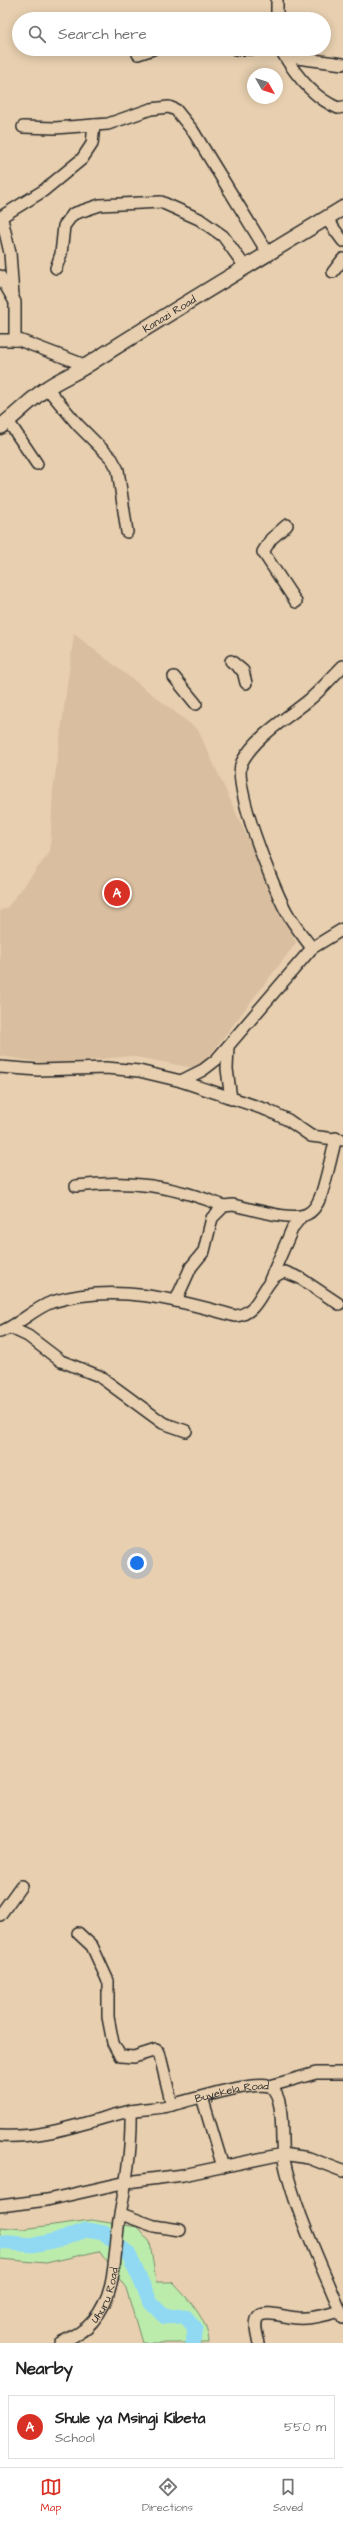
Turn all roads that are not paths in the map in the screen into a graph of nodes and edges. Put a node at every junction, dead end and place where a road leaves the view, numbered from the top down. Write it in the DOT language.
graph roads {
  1 [pos="277,0"];
  2 [pos="277,12"];
  3 [pos="285,56"];
  4 [pos="292,56"];
  5 [pos="343,64"];
  6 [pos="343,107"];
  7 [pos="94,125"];
  8 [pos="23,126"];
  9 [pos="343,208"];
  10 [pos="326,218"];
  11 [pos="343,241"];
  12 [pos="269,255"];
  13 [pos="343,259"];
  14 [pos="56,268"];
  15 [pos="246,268"];
  16 [pos="333,272"];
  17 [pos="0,276"];
  18 [pos="13,296"];
  19 [pos="0,340"];
  20 [pos="15,340"];
  21 [pos="87,366"];
  22 [pos="47,388"];
  23 [pos="4,424"];
  24 [pos="37,464"];
  25 [pos="287,525"];
  26 [pos="127,532"];
  27 [pos="296,602"];
  28 [pos="231,661"];
  29 [pos="343,666"];
  30 [pos="174,677"];
  31 [pos="246,683"];
  32 [pos="196,704"];
  33 [pos="343,928"];
  34 [pos="312,948"];
  35 [pos="228,1047"];
  36 [pos="0,1067"];
  37 [pos="181,1081"];
  38 [pos="231,1099"];
  39 [pos="340,1139"];
  40 [pos="76,1186"];
  41 [pos="224,1206"];
  42 [pos="300,1218"];
  43 [pos="267,1287"];
  44 [pos="176,1300"];
  45 [pos="339,1304"];
  46 [pos="11,1328"];
  47 [pos="0,1332"];
  48 [pos="186,1431"];
  49 [pos="21,1886"];
  50 [pos="0,1915"];
  51 [pos="78,1933"];
  52 [pos="343,2073"];
  53 [pos="270,2086"];
  54 [pos="202,2097"];
  55 [pos="172,2105"];
  56 [pos="131,2111"];
  57 [pos="0,2136"];
  58 [pos="283,2154"];
  59 [pos="223,2167"];
  60 [pos="343,2171"];
  61 [pos="127,2182"];
  62 [pos="0,2206"];
  63 [pos="120,2217"];
  64 [pos="180,2230"];
  65 [pos="342,2314"];
  66 [pos="60,2343"];
  67 [pos="259,2343"];
  1 -- 2 [label="street"];
  3 -- 6 [label="street"];
  4 -- 5 [label="street"];
  7 -- 8 [label="street"];
  7 -- 12 [label="street"];
  7 -- 18 [label="street"];
  9 -- 10 [label="main road, Kanazi Road"];
  10 -- 11 [label="street"];
  10 -- 12 [label="main road, Kanazi Road"];
  12 -- 15 [label="main road, Kanazi Road"];
  13 -- 16 [label="street"];
  14 -- 15 [label="street"];
  15 -- 21 [label="main road, Kanazi Road"];
  17 -- 18 [label="street"];
  18 -- 20 [label="street"];
  19 -- 20 [label="street"];
  20 -- 21 [label="street"];
  21 -- 22 [label="main road, Kanazi Road"];
  22 -- 23 [label="main road, Kanazi Road"];
  22 -- 26 [label="street"];
  23 -- 24 [label="street"];
  25 -- 27 [label="street"];
  28 -- 31 [label="street"];
  29 -- 34 [label="street"];
  30 -- 32 [label="street"];
  33 -- 34 [label="street"];
  34 -- 35 [label="street"];
  35 -- 37 [label="street"];
  35 -- 38 [label="street"];
  36 -- 37 [label="street"];
  37 -- 38 [label="street"];
  38 -- 39 [label="street"];
  39 -- 42 [label="street"];
  40 -- 41 [label="street"];
  41 -- 42 [label="street"];
  41 -- 44 [label="street"];
  42 -- 43 [label="street"];
  43 -- 44 [label="street"];
  43 -- 45 [label="street"];
  44 -- 46 [label="street"];
  46 -- 47 [label="street"];
  46 -- 48 [label="street"];
  49 -- 50 [label="street"];
  51 -- 55 [label="street"];
  52 -- 53 [label="street"];
  53 -- 54 [label="street, Buyekela Road"];
  53 -- 58 [label="street, Buyekela Road"];
  54 -- 55 [label="street, Buyekela Road"];
  54 -- 59 [label="street"];
  55 -- 56 [label="street, Buyekela Road"];
  56 -- 57 [label="street, Buyekela Road"];
  56 -- 61 [label="street, Uhuru Road"];
  58 -- 59 [label="street"];
  58 -- 60 [label="street"];
  58 -- 65 [label="street, Buyekela Road"];
  59 -- 61 [label="street"];
  61 -- 62 [label="street"];
  61 -- 63 [label="street, Uhuru Road"];
  63 -- 64 [label="street"];
  63 -- 66 [label="street, Uhuru Road"];
  65 -- 67 [label="street"];
}
